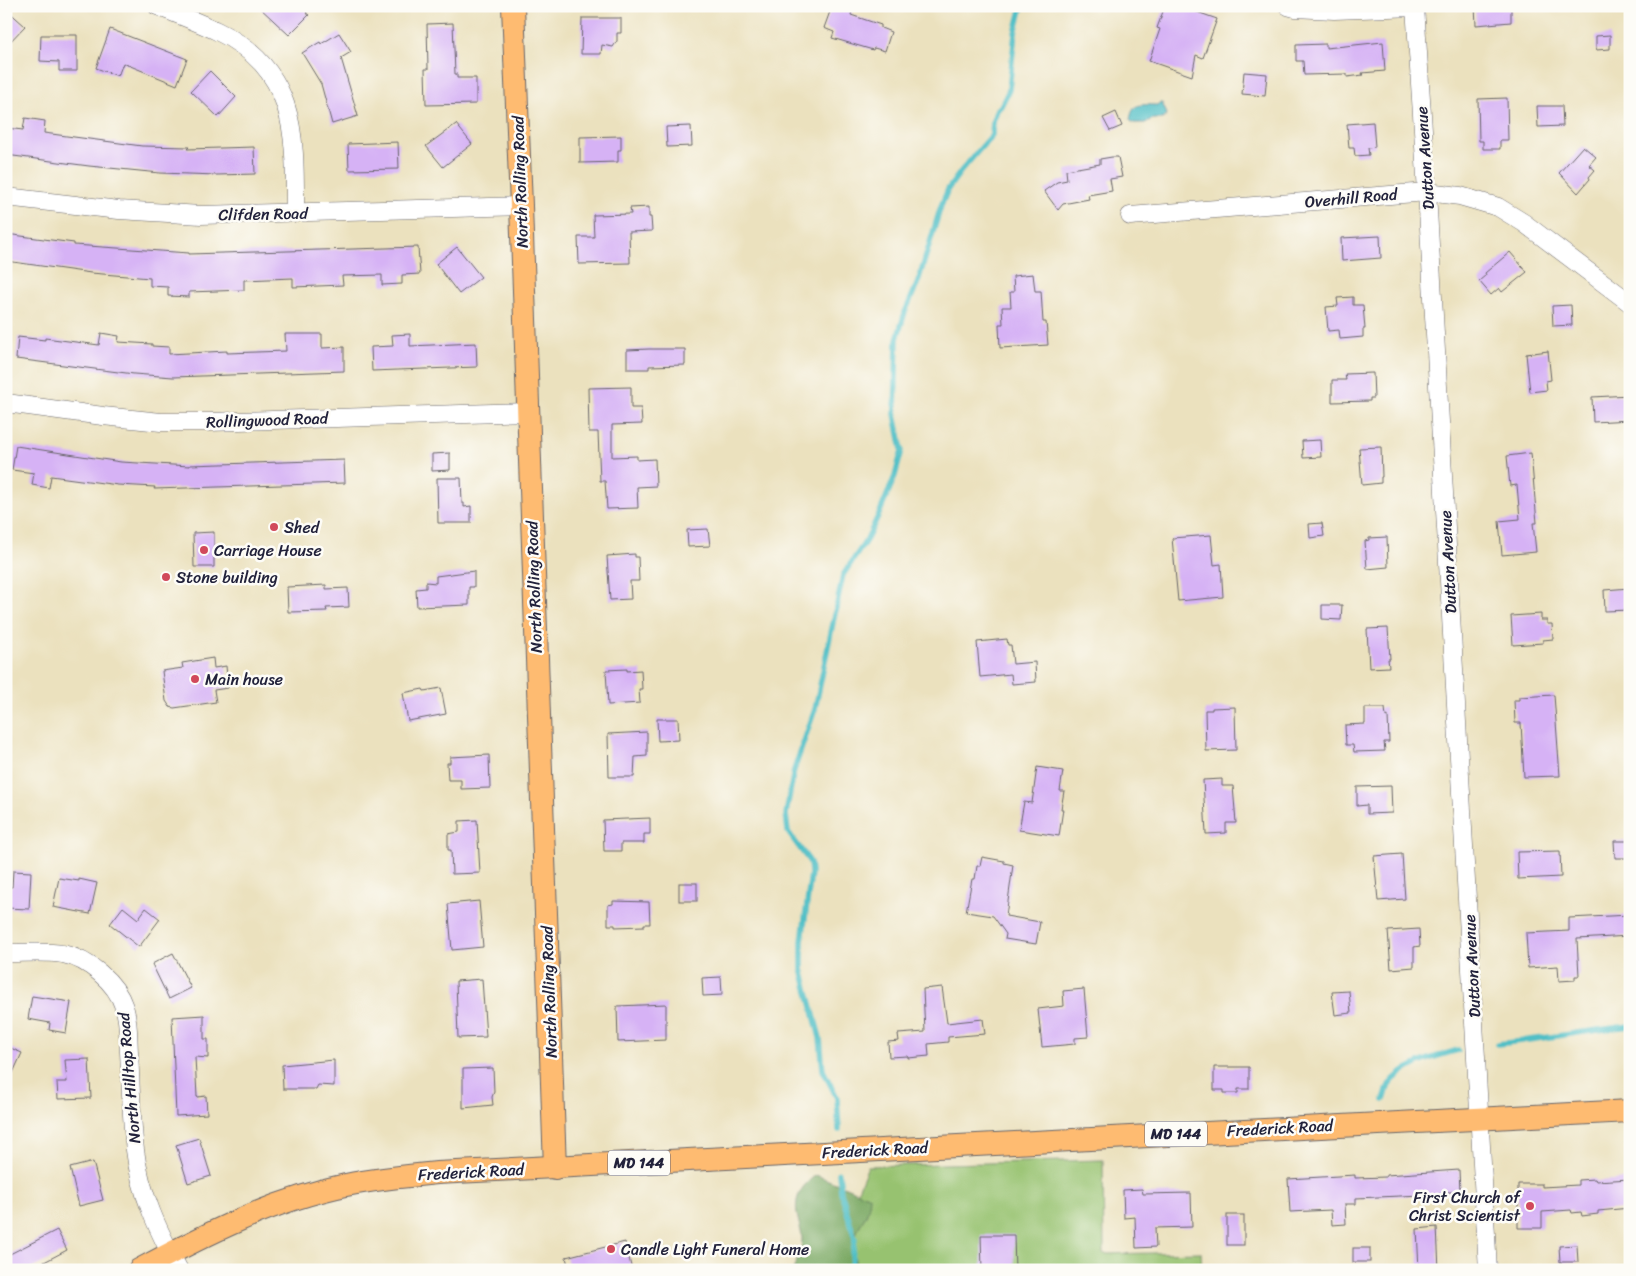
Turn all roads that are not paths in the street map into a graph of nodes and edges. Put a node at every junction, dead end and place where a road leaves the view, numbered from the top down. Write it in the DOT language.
graph roads {
  1 [pos="157,6"];
  2 [pos="513,6"];
  3 [pos="1288,6"];
  4 [pos="1415,6"];
  5 [pos="1428,192"];
  6 [pos="6,197"];
  7 [pos="522,206"];
  8 [pos="295,213"];
  9 [pos="1130,216"];
  10 [pos="1630,302"];
  11 [pos="6,403"];
  12 [pos="528,412"];
  13 [pos="6,953"];
  14 [pos="1630,1111"];
  15 [pos="1480,1118"];
  16 [pos="555,1168"];
  17 [pos="175,1261"];
  18 [pos="139,1270"];
  19 [pos="1488,1270"];
  1 -- 8 [label="street"];
  2 -- 7 [label="main road, North Rolling Road"];
  3 -- 4 [label="street"];
  4 -- 5 [label="street, Dutton Avenue"];
  5 -- 9 [label="street, Overhill Road"];
  5 -- 10 [label="street, Overhill Road"];
  5 -- 15 [label="street, Dutton Avenue"];
  6 -- 8 [label="street, Clifden Road"];
  7 -- 8 [label="street, Clifden Road"];
  7 -- 12 [label="main road, North Rolling Road"];
  11 -- 12 [label="street, Rollingwood Road"];
  12 -- 16 [label="main road, North Rolling Road"];
  13 -- 17 [label="street, North Hilltop Road"];
  14 -- 15 [label="main road, Frederick Road / MD 144"];
  15 -- 16 [label="main road, Frederick Road / MD 144"];
  15 -- 19 [label="street, Dutton Avenue"];
  16 -- 17 [label="main road, Frederick Road / MD 144"];
  17 -- 18 [label="main road, Frederick Road / MD 144"];
}
